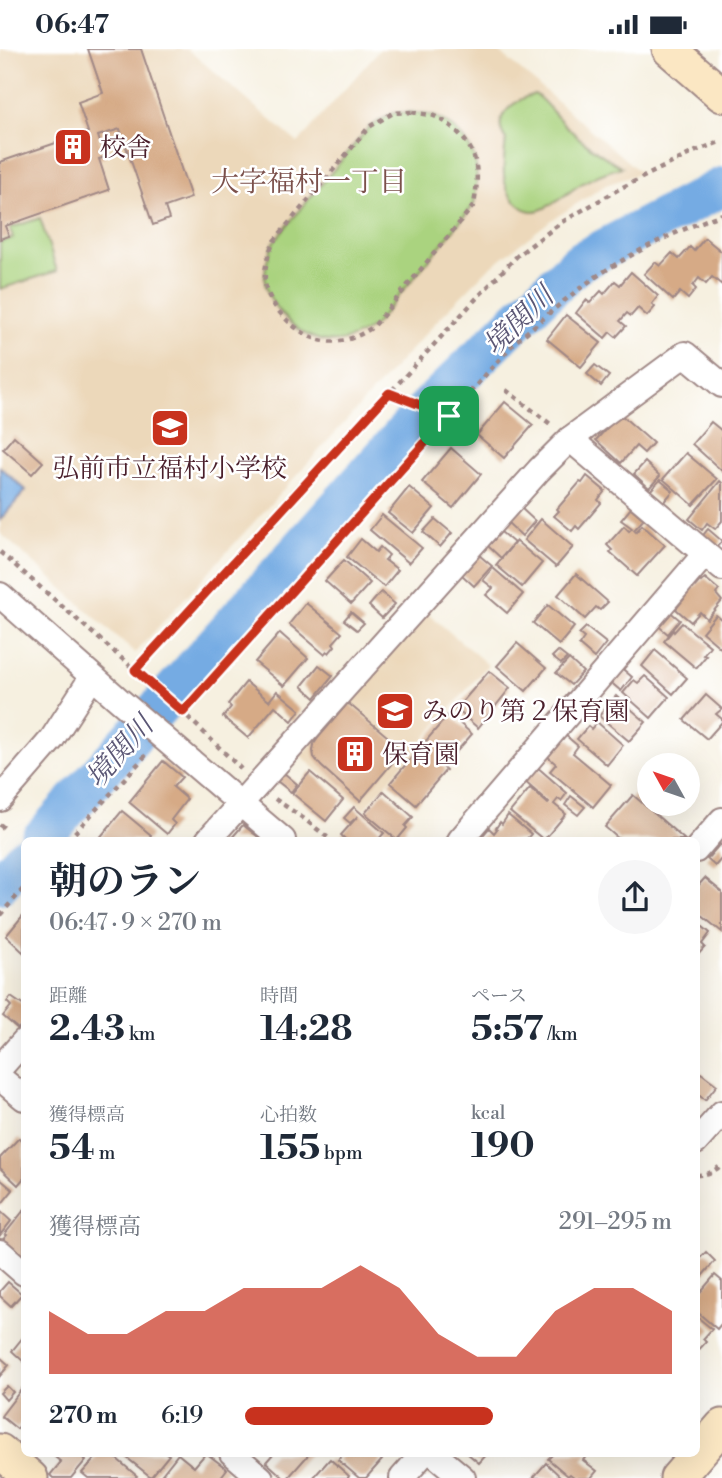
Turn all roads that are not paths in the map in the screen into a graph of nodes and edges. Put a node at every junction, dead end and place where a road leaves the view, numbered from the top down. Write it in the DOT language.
graph roads {
  1 [pos="669,49"];
  2 [pos="722,95"];
  3 [pos="722,386"];
  4 [pos="570,439"];
  5 [pos="714,561"];
  6 [pos="0,595"];
  7 [pos="92,677"];
  8 [pos="0,799"];
  9 [pos="241,804"];
  10 [pos="722,820"];
  11 [pos="211,837"];
  12 [pos="280,837"];
  13 [pos="463,837"];
  14 [pos="700,845"];
  15 [pos="21,1044"];
  16 [pos="0,1068"];
  17 [pos="0,1078"];
  18 [pos="21,1096"];
  19 [pos="722,1112"];
  20 [pos="700,1137"];
  21 [pos="0,1252"];
  22 [pos="21,1270"];
  23 [pos="722,1426"];
  24 [pos="0,1451"];
  25 [pos="700,1451"];
  26 [pos="237,1457"];
  27 [pos="420,1457"];
  28 [pos="438,1457"];
  29 [pos="695,1457"];
  30 [pos="31,1478"];
  31 [pos="261,1478"];
  32 [pos="402,1478"];
  33 [pos="463,1478"];
  34 [pos="677,1478"];
  1 -- 2 [label="street"];
  3 -- 4 [label="street"];
  4 -- 5 [label="street"];
  4 -- 9 [label="street"];
  5 -- 13 [label="street"];
  6 -- 7 [label="street"];
  7 -- 8 [label="street"];
  7 -- 9 [label="street"];
  9 -- 11 [label="street"];
  9 -- 12 [label="street"];
  10 -- 14 [label="street"];
  15 -- 16 [label="street"];
  17 -- 18 [label="street"];
  19 -- 20 [label="street"];
  21 -- 22 [label="street"];
  23 -- 25 [label="street"];
  24 -- 30 [label="street"];
  26 -- 31 [label="street"];
  27 -- 32 [label="street"];
  28 -- 33 [label="street"];
  29 -- 34 [label="street"];
}
